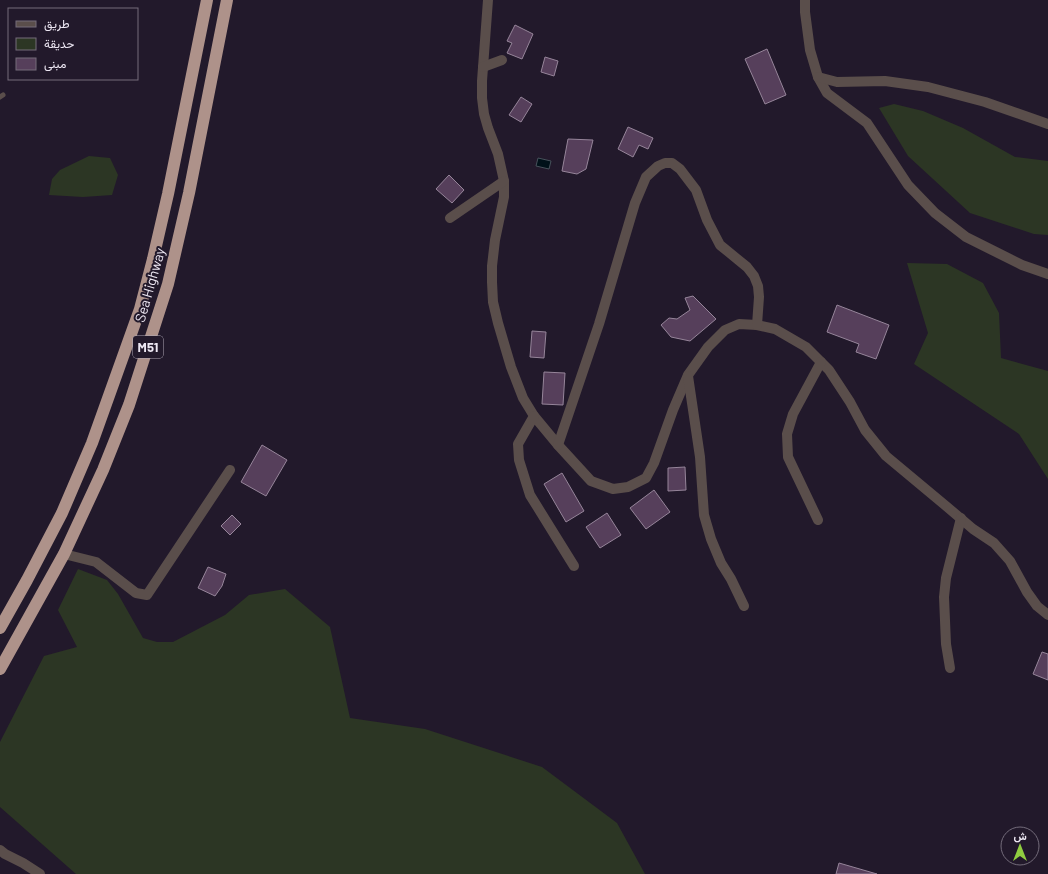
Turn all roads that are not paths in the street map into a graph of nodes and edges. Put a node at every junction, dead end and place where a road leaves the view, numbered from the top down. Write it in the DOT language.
graph roads {
  1 [pos="207,0"];
  2 [pos="227,0"];
  3 [pos="488,0"];
  4 [pos="805,0"];
  5 [pos="502,60"];
  6 [pos="483,67"];
  7 [pos="818,78"];
  8 [pos="1048,124"];
  9 [pos="504,181"];
  10 [pos="450,218"];
  11 [pos="1048,274"];
  12 [pos="757,325"];
  13 [pos="821,362"];
  14 [pos="688,375"];
  15 [pos="534,416"];
  16 [pos="558,445"];
  17 [pos="230,470"];
  18 [pos="961,518"];
  19 [pos="818,520"];
  20 [pos="64,554"];
  21 [pos="574,566"];
  22 [pos="744,606"];
  23 [pos="1048,615"];
  24 [pos="0,628"];
  25 [pos="950,668"];
  26 [pos="0,669"];
  27 [pos="0,850"];
  28 [pos="40,874"];
  1 -- 24 [label="highway, Sea Highway / M51"];
  2 -- 20 [label="highway, Sea Highway / M51"];
  3 -- 6 [label="street"];
  4 -- 7 [label="street"];
  5 -- 6 [label="street"];
  6 -- 9 [label="street"];
  7 -- 8 [label="street"];
  7 -- 11 [label="street"];
  9 -- 10 [label="street"];
  9 -- 15 [label="street"];
  12 -- 13 [label="street"];
  12 -- 14 [label="street"];
  12 -- 16 [label="street"];
  13 -- 18 [label="street"];
  13 -- 19 [label="street"];
  14 -- 16 [label="street"];
  14 -- 22 [label="street"];
  15 -- 16 [label="street"];
  15 -- 21 [label="street"];
  17 -- 20 [label="street"];
  18 -- 23 [label="street"];
  18 -- 25 [label="street"];
  20 -- 26 [label="highway, Sea Highway / M51"];
  27 -- 28 [label="street"];
}
